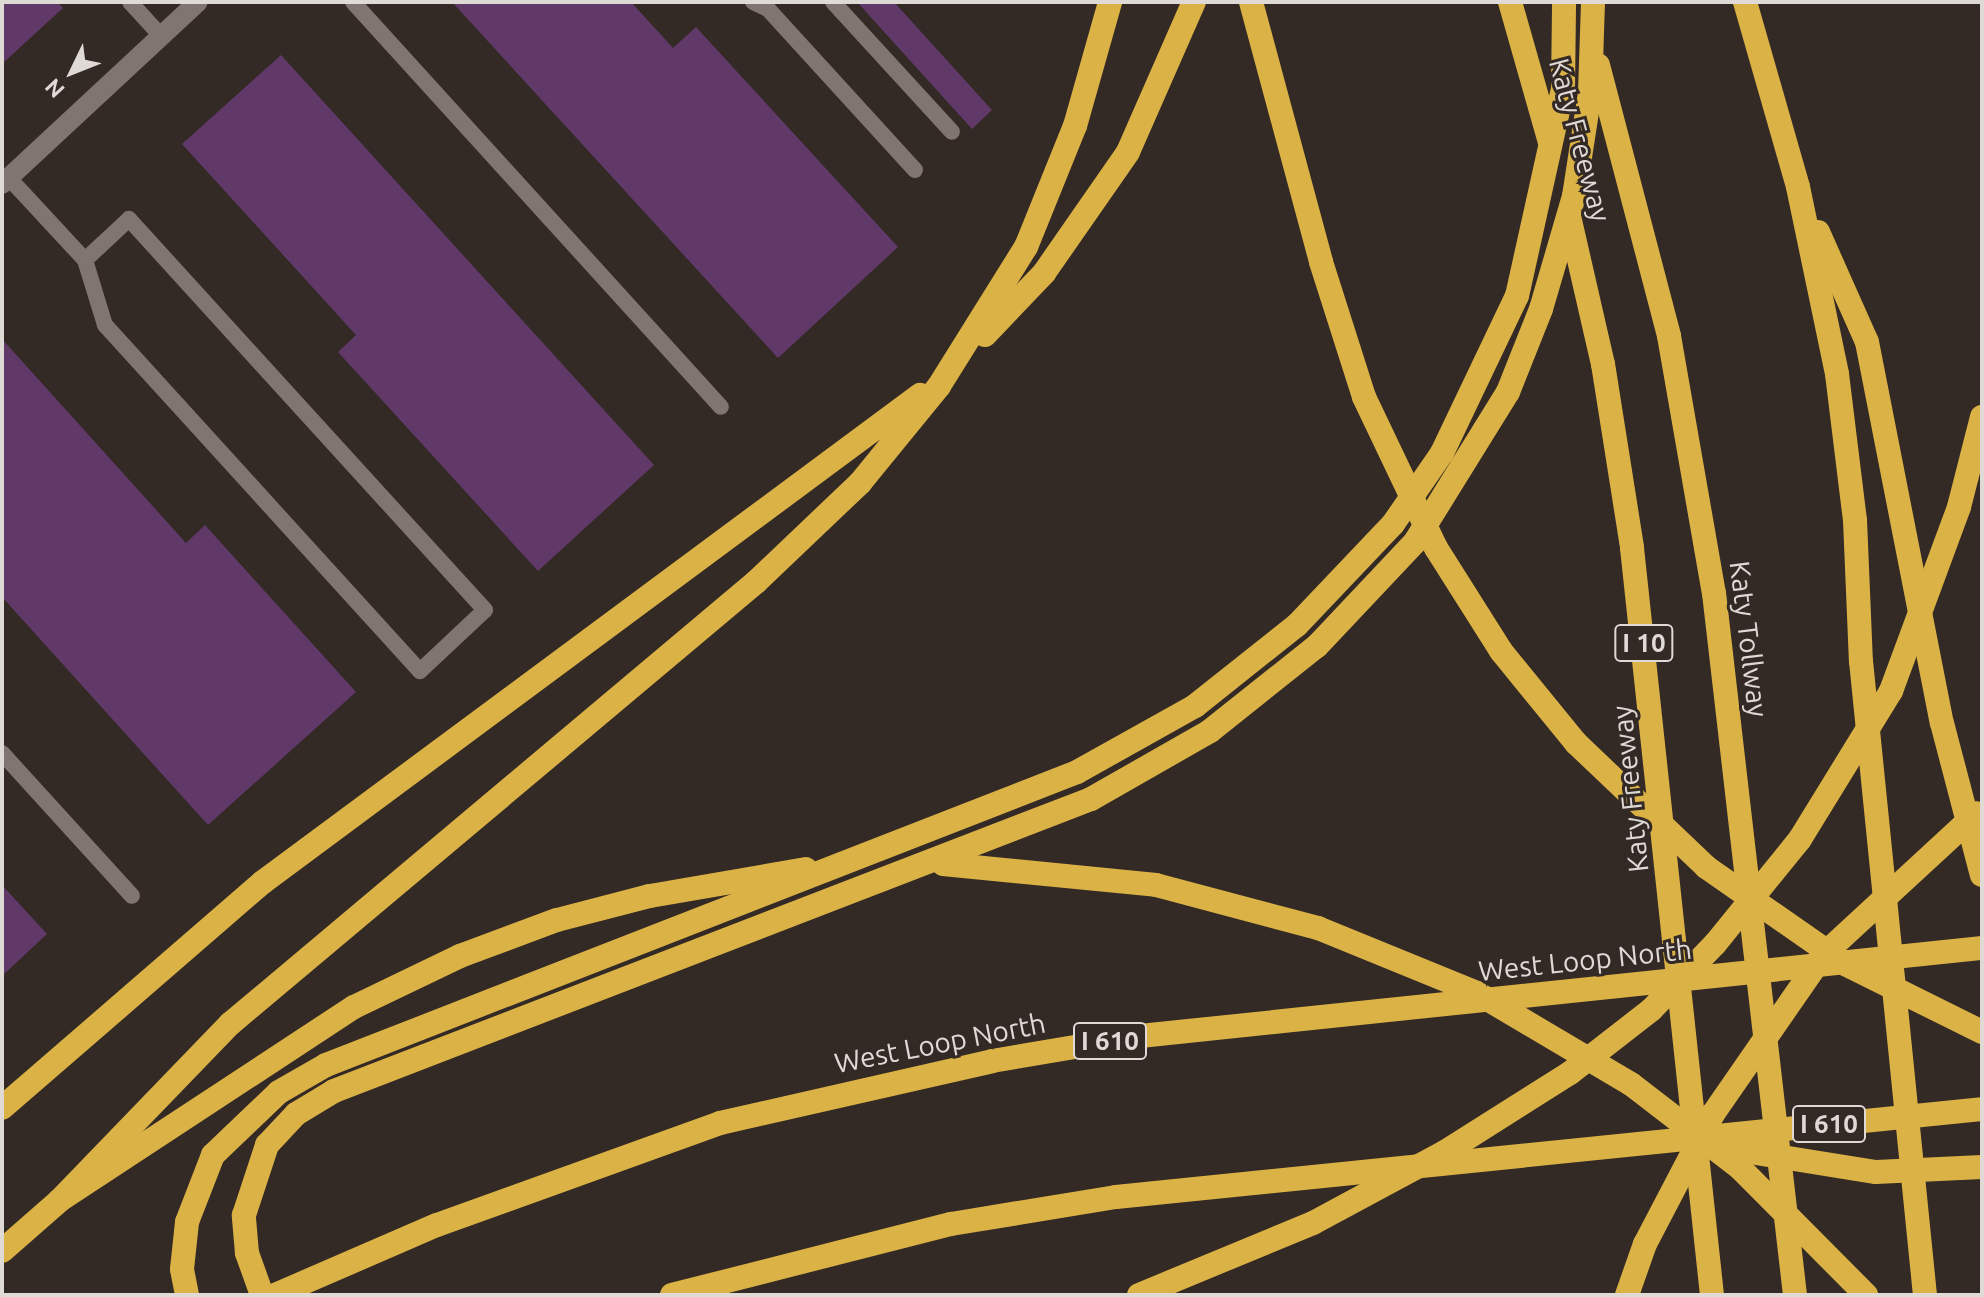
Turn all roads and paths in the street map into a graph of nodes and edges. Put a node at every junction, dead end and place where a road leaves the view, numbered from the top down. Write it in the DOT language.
graph roads {
  1 [pos="130,2"];
  2 [pos="198,2"];
  3 [pos="353,2"];
  4 [pos="833,2"];
  5 [pos="1110,2"];
  6 [pos="1194,2"];
  7 [pos="1251,2"];
  8 [pos="1510,2"];
  9 [pos="1564,2"];
  10 [pos="1578,2"];
  11 [pos="1593,2"];
  12 [pos="1745,2"];
  13 [pos="765,4"];
  14 [pos="161,36"];
  15 [pos="952,132"];
  16 [pos="915,170"];
  17 [pos="5,181"];
  18 [pos="1798,187"];
  19 [pos="85,260"];
  20 [pos="721,407"];
  21 [pos="1982,417"];
  22 [pos="2,753"];
  23 [pos="1982,810"];
  24 [pos="1982,875"];
  25 [pos="132,896"];
  26 [pos="1982,948"];
  27 [pos="1982,1032"];
  28 [pos="2,1108"];
  29 [pos="1982,1109"];
  30 [pos="1675,1139"];
  31 [pos="1982,1167"];
  32 [pos="60,1200"];
  33 [pos="2,1251"];
  34 [pos="187,1295"];
  35 [pos="262,1295"];
  36 [pos="275,1295"];
  37 [pos="672,1295"];
  38 [pos="1139,1295"];
  39 [pos="1627,1295"];
  40 [pos="1712,1295"];
  41 [pos="1795,1295"];
  42 [pos="1866,1295"];
  43 [pos="1925,1295"];
  1 -- 14 [label="lane"];
  2 -- 14 [label="street"];
  3 -- 20 [label="lane"];
  4 -- 15 [label="lane"];
  5 -- 32 [label="highway"];
  6 -- 28 [label="highway"];
  7 -- 27 [label="highway"];
  8 -- 40 [label="highway, Katy Freeway / I 10"];
  9 -- 34 [label="highway"];
  10 -- 41 [label="highway, Katy Tollway"];
  11 -- 35 [label="highway"];
  12 -- 18 [label="highway"];
  13 -- 16 [label="lane"];
  14 -- 17 [label="street"];
  17 -- 19 [label="lane"];
  18 -- 24 [label="highway"];
  18 -- 43 [label="highway"];
  19 -- 19 [label="lane"];
  21 -- 38 [label="highway"];
  22 -- 25 [label="lane"];
  23 -- 39 [label="highway"];
  26 -- 36 [label="highway, West Loop North / I 610"];
  29 -- 30 [label="highway, I 610"];
  30 -- 31 [label="highway"];
  30 -- 37 [label="highway, I 610"];
  32 -- 33 [label="highway"];
  32 -- 42 [label="highway"];
}
